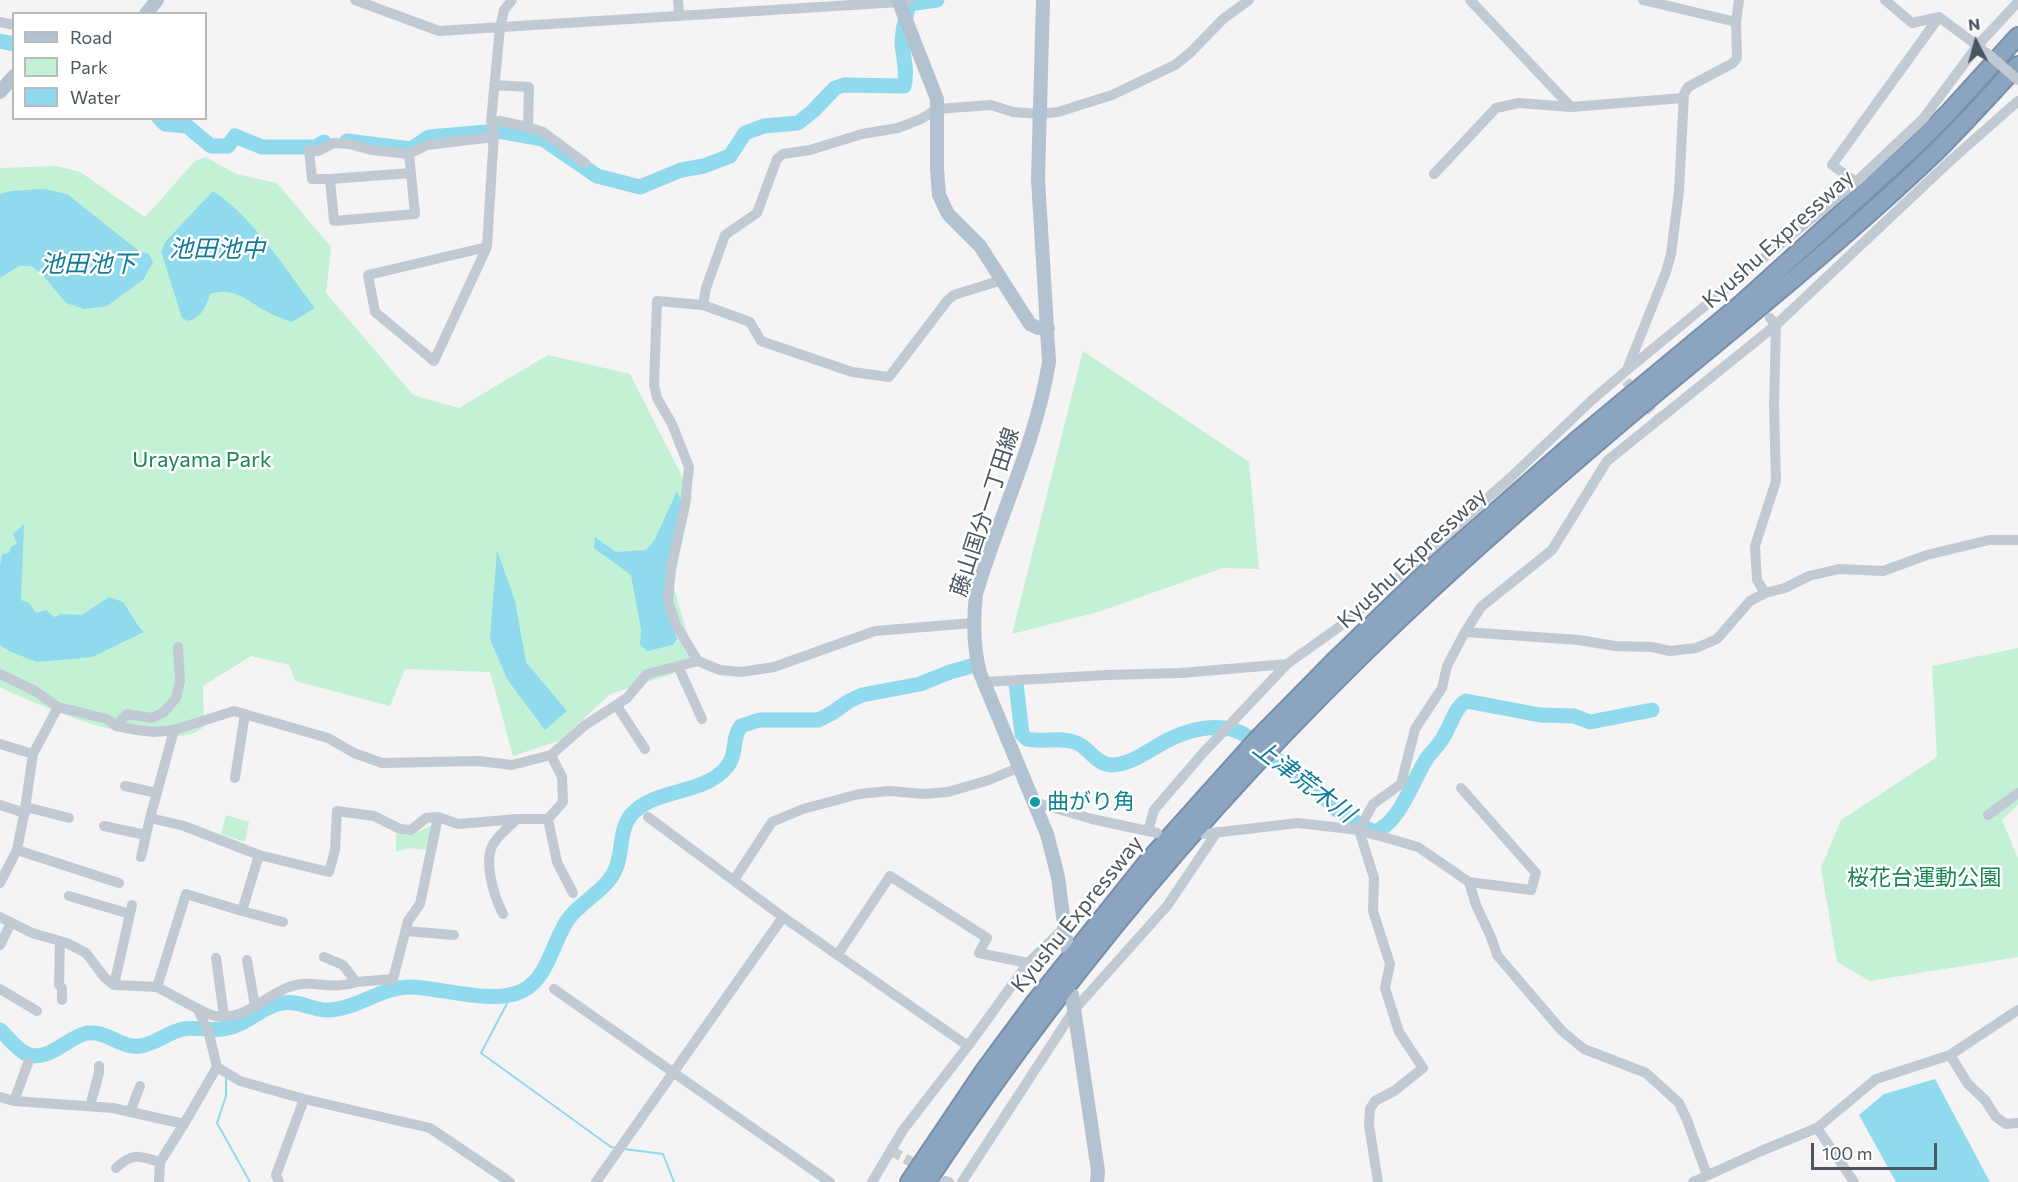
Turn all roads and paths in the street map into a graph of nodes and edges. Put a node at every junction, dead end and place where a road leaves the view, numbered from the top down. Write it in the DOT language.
graph roads {
  1 [pos="157,0"];
  2 [pos="355,0"];
  3 [pos="498,0"];
  4 [pos="678,0"];
  5 [pos="1043,0"];
  6 [pos="1249,0"];
  7 [pos="1470,0"];
  8 [pos="1643,0"];
  9 [pos="1739,0"];
  10 [pos="1885,0"];
  11 [pos="902,1"];
  12 [pos="510,2"];
  13 [pos="2018,2"];
  14 [pos="820,3"];
  15 [pos="148,12"];
  16 [pos="679,15"];
  17 [pos="1939,18"];
  18 [pos="1736,22"];
  19 [pos="500,28"];
  20 [pos="2018,36"];
  21 [pos="1978,45"];
  22 [pos="2018,65"];
  23 [pos="2018,80"];
  24 [pos="494,85"];
  25 [pos="1683,98"];
  26 [pos="2017,103"];
  27 [pos="1571,107"];
  28 [pos="937,109"];
  29 [pos="1039,114"];
  30 [pos="491,121"];
  31 [pos="528,127"];
  32 [pos="494,137"];
  33 [pos="409,154"];
  34 [pos="585,163"];
  35 [pos="411,173"];
  36 [pos="1434,174"];
  37 [pos="330,179"];
  38 [pos="1856,182"];
  39 [pos="487,248"];
  40 [pos="1002,280"];
  41 [pos="703,305"];
  42 [pos="1773,321"];
  43 [pos="1048,328"];
  44 [pos="1625,375"];
  45 [pos="2018,540"];
  46 [pos="1765,593"];
  47 [pos="973,622"];
  48 [pos="1465,632"];
  49 [pos="178,647"];
  50 [pos="698,661"];
  51 [pos="1287,664"];
  52 [pos="678,666"];
  53 [pos="0,674"];
  54 [pos="984,682"];
  55 [pos="617,706"];
  56 [pos="58,707"];
  57 [pos="245,714"];
  58 [pos="702,720"];
  59 [pos="116,726"];
  60 [pos="174,730"];
  61 [pos="0,744"];
  62 [pos="645,749"];
  63 [pos="33,754"];
  64 [pos="551,755"];
  65 [pos="1020,767"];
  66 [pos="235,778"];
  67 [pos="125,786"];
  68 [pos="1461,788"];
  69 [pos="157,793"];
  70 [pos="2018,793"];
  71 [pos="1034,802"];
  72 [pos="0,805"];
  73 [pos="25,810"];
  74 [pos="1988,815"];
  75 [pos="648,817"];
  76 [pos="69,818"];
  77 [pos="150,818"];
  78 [pos="438,818"];
  79 [pos="517,819"];
  80 [pos="548,819"];
  81 [pos="104,826"];
  82 [pos="1359,830"];
  83 [pos="1217,832"];
  84 [pos="1204,834"];
  85 [pos="146,836"];
  86 [pos="17,850"];
  87 [pos="260,855"];
  88 [pos="141,857"];
  89 [pos="734,880"];
  90 [pos="1469,882"];
  91 [pos="0,883"];
  92 [pos="119,883"];
  93 [pos="573,893"];
  94 [pos="69,896"];
  95 [pos="242,910"];
  96 [pos="503,914"];
  97 [pos="0,917"];
  98 [pos="783,917"];
  99 [pos="282,922"];
  100 [pos="11,923"];
  101 [pos="1065,927"];
  102 [pos="406,931"];
  103 [pos="454,935"];
  104 [pos="60,941"];
  105 [pos="0,945"];
  106 [pos="1067,947"];
  107 [pos="838,954"];
  108 [pos="324,957"];
  109 [pos="216,958"];
  110 [pos="247,960"];
  111 [pos="1028,963"];
  112 [pos="356,982"];
  113 [pos="114,985"];
  114 [pos="157,987"];
  115 [pos="0,989"];
  116 [pos="554,989"];
  117 [pos="1072,995"];
  118 [pos="62,1000"];
  119 [pos="255,1006"];
  120 [pos="198,1009"];
  121 [pos="1074,1010"];
  122 [pos="2018,1010"];
  123 [pos="38,1011"];
  124 [pos="224,1016"];
  125 [pos="968,1046"];
  126 [pos="1950,1055"];
  127 [pos="28,1063"];
  128 [pos="99,1066"];
  129 [pos="217,1067"];
  130 [pos="673,1071"];
  131 [pos="140,1086"];
  132 [pos="0,1097"];
  133 [pos="304,1099"];
  134 [pos="14,1101"];
  135 [pos="90,1106"];
  136 [pos="130,1112"];
  137 [pos="2018,1123"];
  138 [pos="184,1124"];
  139 [pos="1817,1128"];
  140 [pos="160,1162"];
  141 [pos="116,1168"];
  142 [pos="1707,1175"];
  143 [pos="159,1182"];
  144 [pos="279,1182"];
  145 [pos="510,1182"];
  146 [pos="596,1182"];
  147 [pos="830,1182"];
  148 [pos="872,1182"];
  149 [pos="909,1182"];
  150 [pos="927,1182"];
  151 [pos="962,1182"];
  152 [pos="1097,1182"];
  153 [pos="1378,1182"];
  154 [pos="1693,1182"];
  155 [pos="1854,1182"];
  1 -- 15 [label="main road"];
  2 -- 19 [label="street"];
  3 -- 12 [label="street"];
  4 -- 16 [label="street"];
  5 -- 29 [label="main road, 藤山国分一丁田線"];
  6 -- 29 [label="street"];
  7 -- 27 [label="street"];
  8 -- 18 [label="street"];
  9 -- 18 [label="street"];
  10 -- 17 [label="street"];
  11 -- 14 [label="street"];
  11 -- 28 [label="main road"];
  12 -- 19 [label="street"];
  13 -- 21 [label="street"];
  14 -- 16 [label="street"];
  16 -- 19 [label="street"];
  17 -- 21 [label="street"];
  17 -- 38 [label="street"];
  18 -- 25 [label="street"];
  19 -- 24 [label="street"];
  20 -- 149 [label="highway, Kyushu Expressway"];
  21 -- 23 [label="street, bridge"];
  21 -- 38 [label="street"];
  22 -- 150 [label="highway, Kyushu Expressway"];
  24 -- 30 [label="street"];
  24 -- 31 [label="street"];
  25 -- 27 [label="street"];
  25 -- 44 [label="street"];
  26 -- 42 [label="street"];
  27 -- 36 [label="street"];
  28 -- 29 [label="street"];
  28 -- 40 [label="main road"];
  28 -- 41 [label="street"];
  29 -- 43 [label="main road, 藤山国分一丁田線"];
  30 -- 31 [label="street"];
  30 -- 32 [label="street"];
  31 -- 34 [label="street"];
  32 -- 33 [label="street"];
  32 -- 39 [label="street"];
  33 -- 35 [label="street"];
  33 -- 37 [label="street"];
  35 -- 37 [label="street"];
  35 -- 37 [label="street"];
  38 -- 44 [label="street"];
  39 -- 39 [label="street"];
  40 -- 41 [label="street"];
  40 -- 43 [label="main road"];
  41 -- 50 [label="street"];
  42 -- 46 [label="street"];
  42 -- 48 [label="street"];
  43 -- 47 [label="main road, 藤山国分一丁田線"];
  44 -- 51 [label="street"];
  45 -- 46 [label="street"];
  46 -- 48 [label="street"];
  47 -- 50 [label="street"];
  47 -- 54 [label="main road, 藤山国分一丁田線"];
  48 -- 82 [label="street"];
  49 -- 59 [label="street"];
  50 -- 52 [label="street"];
  51 -- 54 [label="street"];
  51 -- 71 [label="street"];
  52 -- 55 [label="street"];
  52 -- 58 [label="street"];
  53 -- 56 [label="street"];
  54 -- 65 [label="main road, 藤山国分一丁田線"];
  55 -- 62 [label="street"];
  55 -- 64 [label="street"];
  56 -- 59 [label="street"];
  56 -- 63 [label="street"];
  57 -- 60 [label="street"];
  57 -- 64 [label="street"];
  57 -- 66 [label="street"];
  59 -- 60 [label="street"];
  60 -- 69 [label="street"];
  61 -- 63 [label="street"];
  63 -- 73 [label="street"];
  64 -- 80 [label="street"];
  65 -- 71 [label="main road, 藤山国分一丁田線"];
  65 -- 89 [label="street"];
  67 -- 69 [label="street"];
  68 -- 90 [label="street"];
  69 -- 77 [label="street"];
  70 -- 74 [label="street"];
  71 -- 101 [label="main road, 藤山国分一丁田線"];
  72 -- 73 [label="street"];
  73 -- 76 [label="street"];
  73 -- 86 [label="street"];
  75 -- 89 [label="street"];
  77 -- 85 [label="street"];
  77 -- 87 [label="street"];
  78 -- 79 [label="street"];
  78 -- 87 [label="street"];
  78 -- 102 [label="street"];
  79 -- 80 [label="street"];
  79 -- 96 [label="street"];
  80 -- 93 [label="street"];
  81 -- 85 [label="street"];
  82 -- 83 [label="street"];
  82 -- 90 [label="street"];
  82 -- 153 [label="street"];
  83 -- 84 [label="street"];
  83 -- 121 [label="street"];
  85 -- 88 [label="street"];
  86 -- 91 [label="street"];
  86 -- 92 [label="street"];
  87 -- 95 [label="street"];
  89 -- 98 [label="street"];
  90 -- 142 [label="street"];
  94 -- 113 [label="street"];
  95 -- 99 [label="street"];
  95 -- 114 [label="street"];
  97 -- 100 [label="street"];
  98 -- 107 [label="street"];
  98 -- 130 [label="street"];
  100 -- 104 [label="street"];
  100 -- 105 [label="street"];
  101 -- 106 [label="main road, 藤山国分一丁田線"];
  101 -- 111 [label="street"];
  102 -- 103 [label="street"];
  102 -- 112 [label="street"];
  104 -- 113 [label="street"];
  104 -- 118 [label="street"];
  107 -- 111 [label="street"];
  107 -- 125 [label="street"];
  108 -- 112 [label="street"];
  109 -- 124 [label="street"];
  110 -- 119 [label="street"];
  111 -- 125 [label="street"];
  112 -- 119 [label="street"];
  113 -- 114 [label="street"];
  114 -- 120 [label="street"];
  115 -- 123 [label="street"];
  116 -- 130 [label="street"];
  117 -- 121 [label="main road"];
  119 -- 124 [label="street"];
  120 -- 124 [label="street"];
  120 -- 129 [label="street"];
  121 -- 151 [label="street"];
  121 -- 152 [label="main road"];
  122 -- 126 [label="street"];
  125 -- 148 [label="street"];
  126 -- 137 [label="street"];
  126 -- 139 [label="street"];
  127 -- 134 [label="street"];
  128 -- 135 [label="street"];
  129 -- 133 [label="street"];
  129 -- 138 [label="street"];
  130 -- 146 [label="street"];
  130 -- 147 [label="street"];
  131 -- 136 [label="street"];
  132 -- 134 [label="street"];
  133 -- 144 [label="street"];
  133 -- 145 [label="street"];
  134 -- 135 [label="street"];
  135 -- 136 [label="street"];
  136 -- 138 [label="street"];
  138 -- 140 [label="street"];
  139 -- 142 [label="street"];
  139 -- 155 [label="street"];
  140 -- 141 [label="street"];
  140 -- 143 [label="street"];
  142 -- 154 [label="street"];
}
